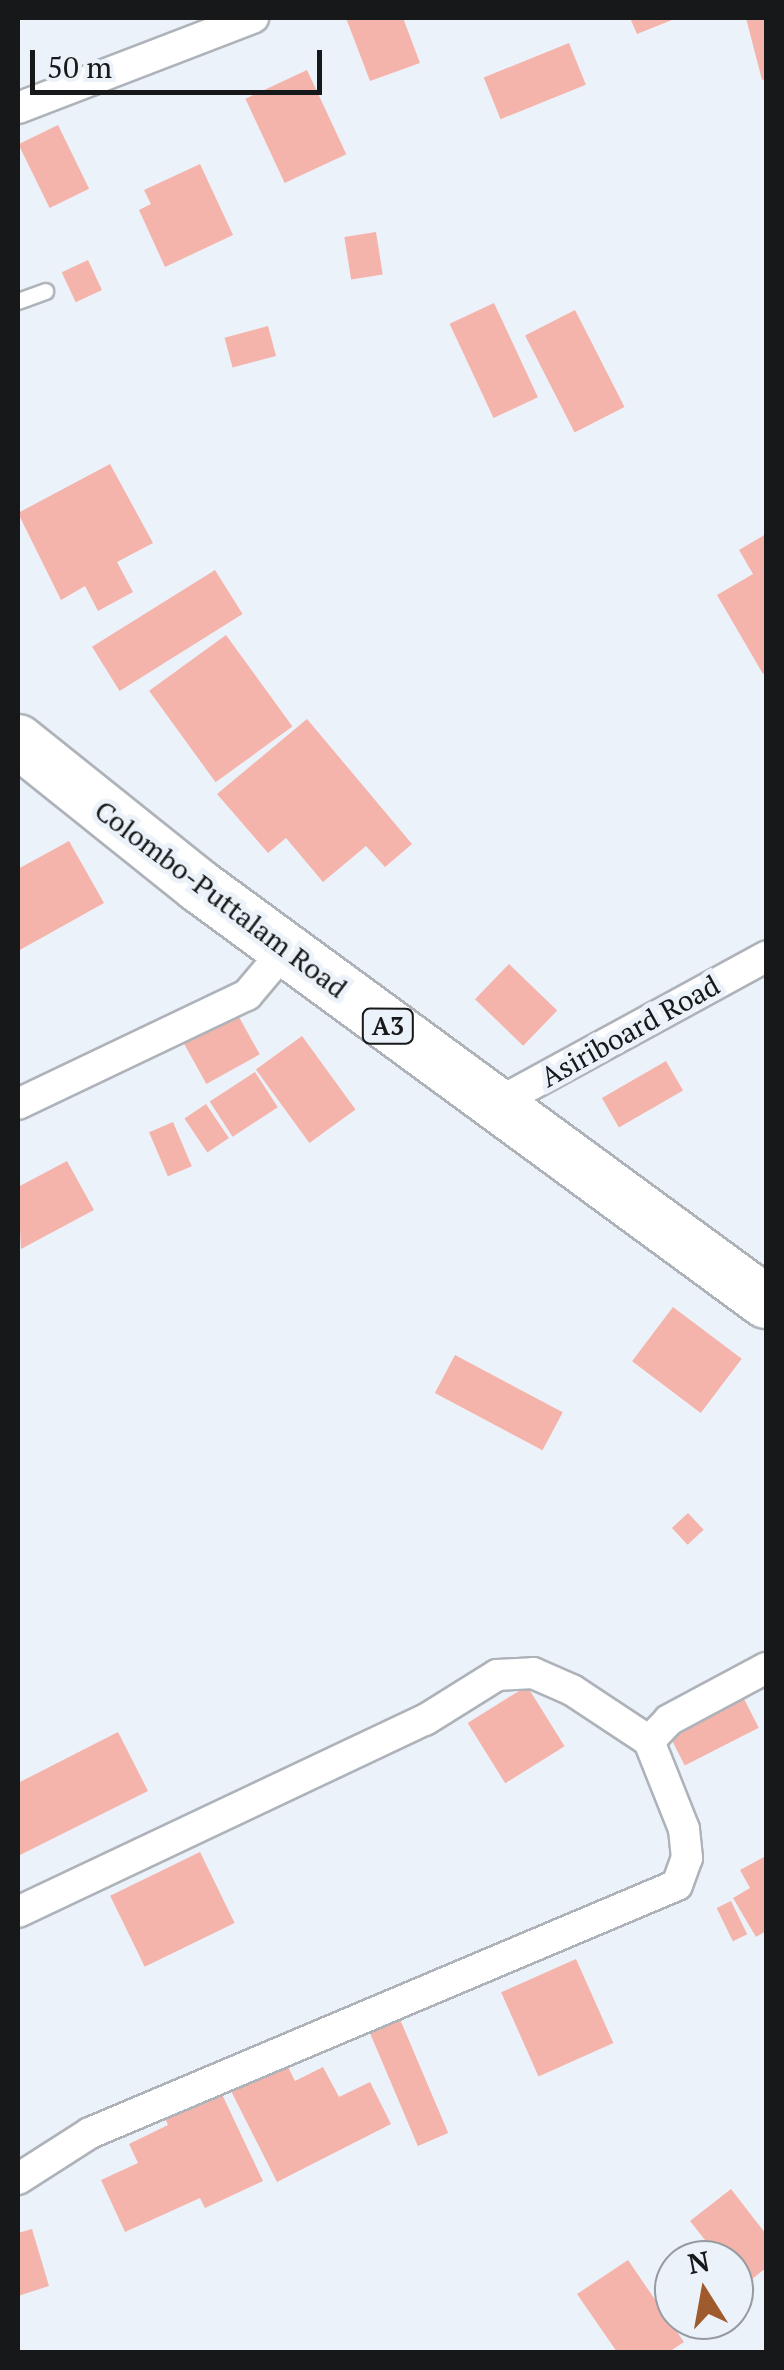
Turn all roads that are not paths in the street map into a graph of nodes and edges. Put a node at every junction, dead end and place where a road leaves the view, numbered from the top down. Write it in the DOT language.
graph roads {
  1 [pos="253,18"];
  2 [pos="18,108"];
  3 [pos="45,291"];
  4 [pos="18,302"];
  5 [pos="18,741"];
  6 [pos="285,950"];
  7 [pos="766,957"];
  8 [pos="18,1104"];
  9 [pos="494,1105"];
  10 [pos="766,1302"];
  11 [pos="766,1668"];
  12 [pos="650,1741"];
  13 [pos="18,1912"];
  14 [pos="18,2178"];
  1 -- 2 [label="street"];
  3 -- 4 [label="lane"];
  5 -- 6 [label="highway, Colombo-Puttalam Road / A3"];
  6 -- 8 [label="street"];
  6 -- 9 [label="highway, Colombo-Puttalam Road / A3"];
  7 -- 9 [label="street, Asiriboard Road"];
  9 -- 10 [label="highway, Colombo-Puttalam Road / A3"];
  11 -- 12 [label="street"];
  12 -- 13 [label="street"];
  12 -- 14 [label="street"];
}
